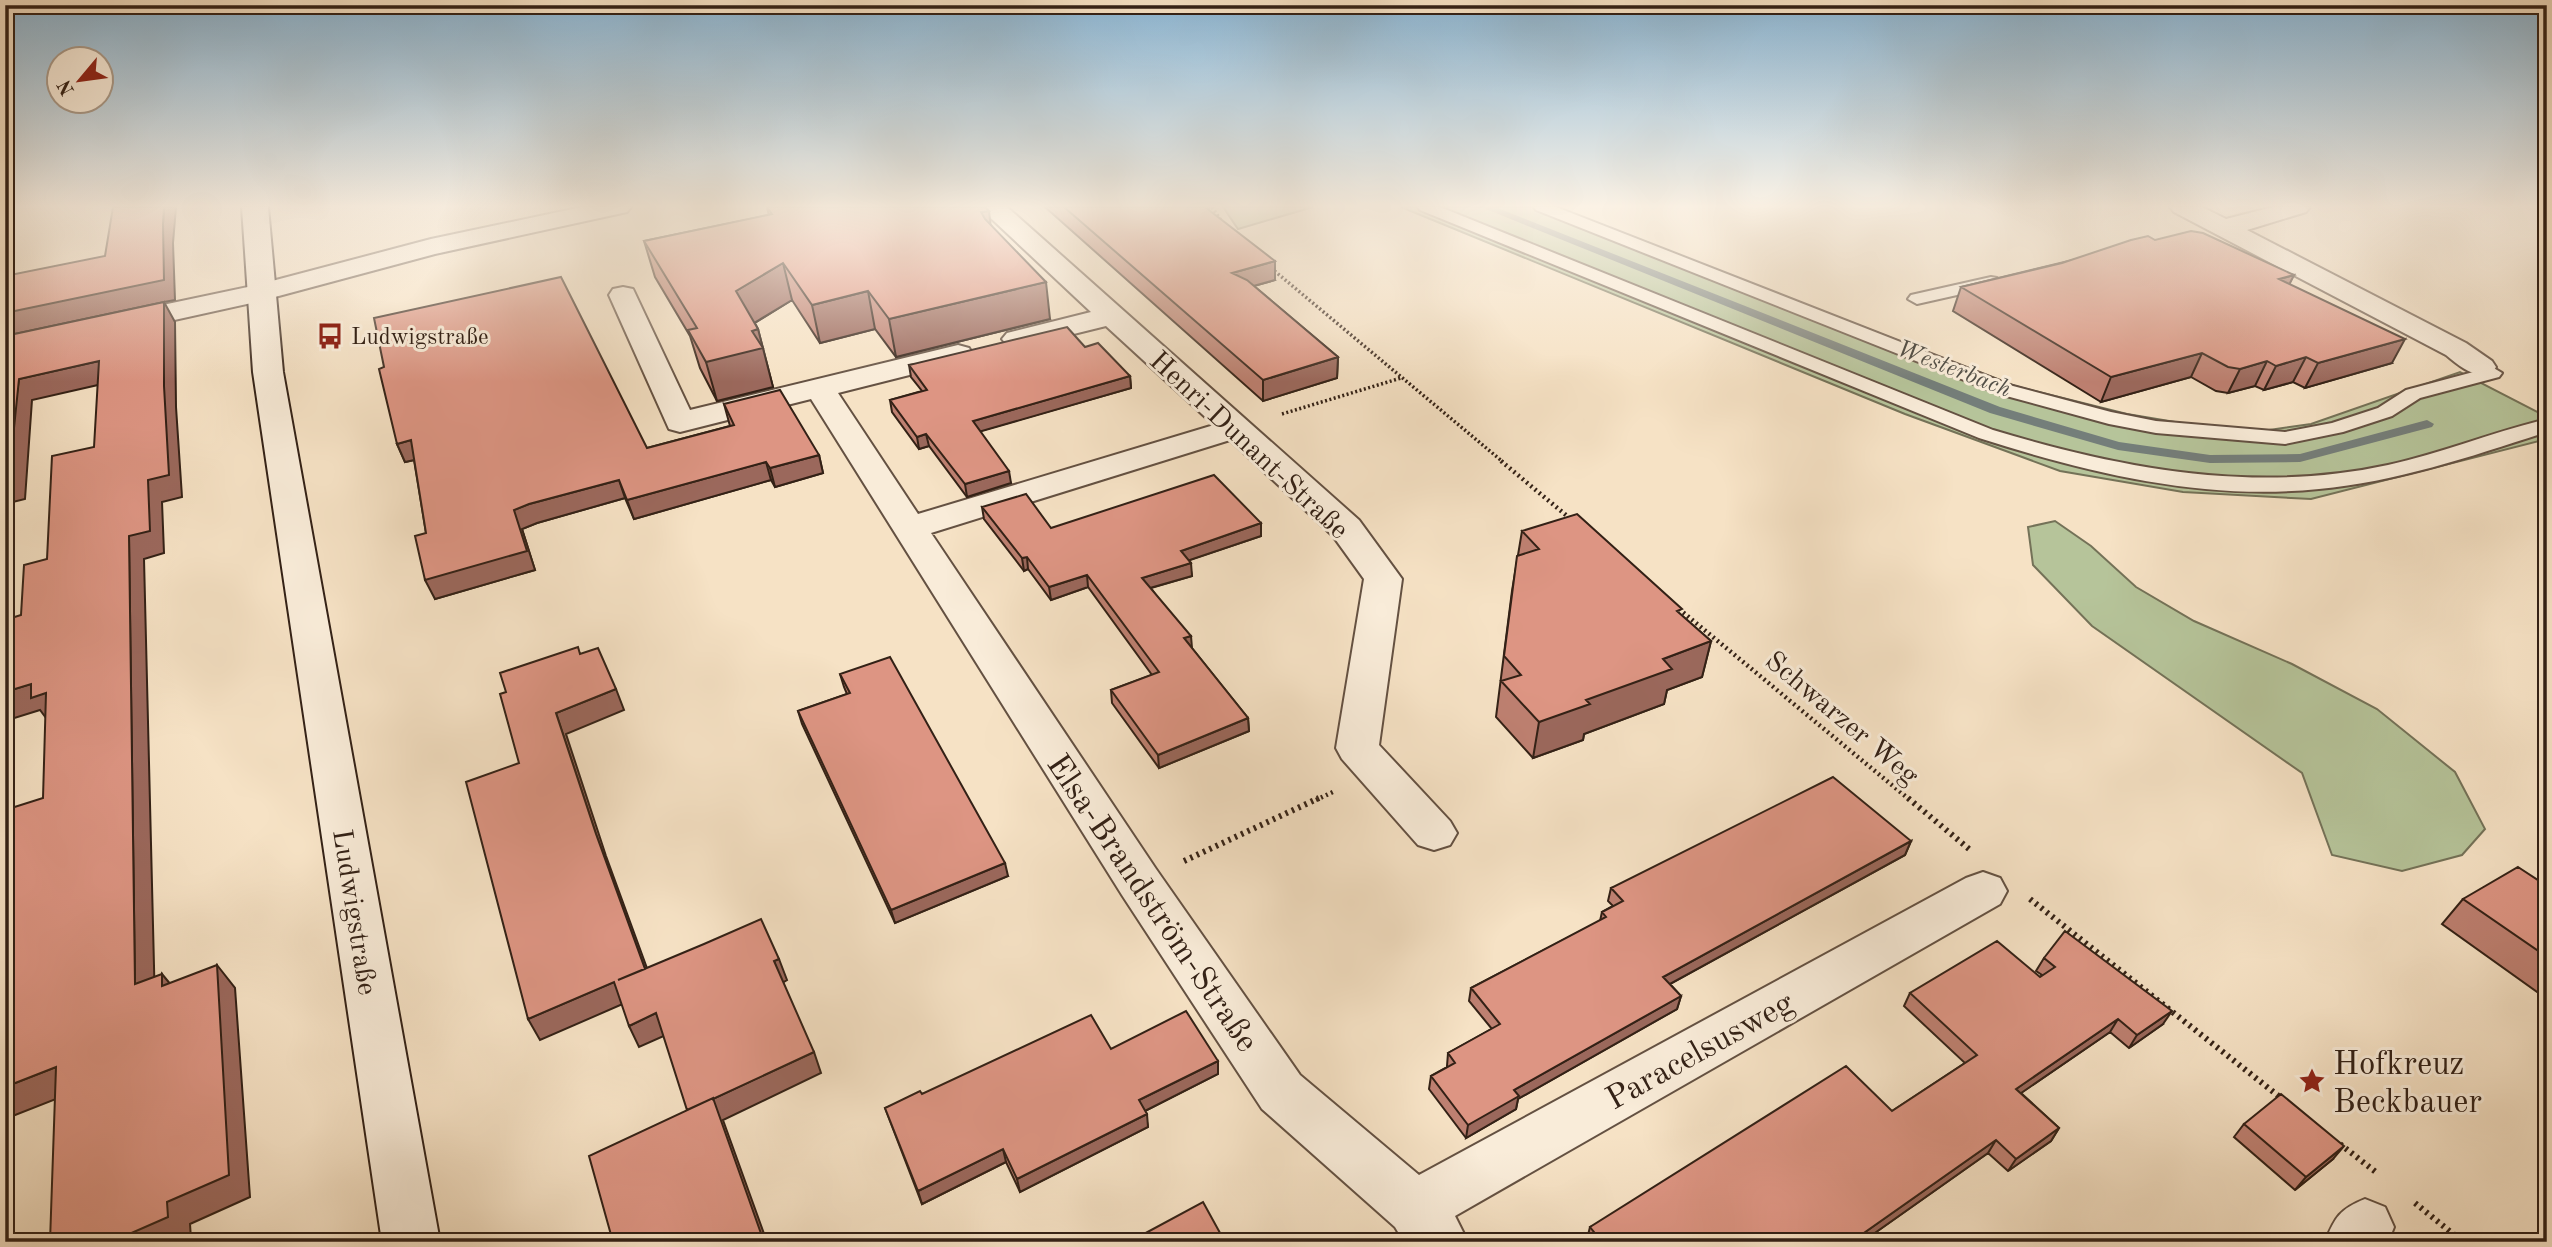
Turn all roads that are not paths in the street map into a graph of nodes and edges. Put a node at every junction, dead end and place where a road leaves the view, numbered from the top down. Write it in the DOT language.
graph roads {
  1 [pos="258,265"];
  2 [pos="363,265"];
  3 [pos="1055,265"];
  4 [pos="1570,265"];
  5 [pos="1690,265"];
  6 [pos="2283,265"];
  7 [pos="2011,278"];
  8 [pos="260,293"];
  9 [pos="623,295"];
  10 [pos="1917,299"];
  11 [pos="1110,316"];
  12 [pos="99,328"];
  13 [pos="2487,370"];
  14 [pos="819,388"];
  15 [pos="2547,425"];
  16 [pos="1234,429"];
  17 [pos="909,528"];
  18 [pos="1434,833"];
  19 [pos="1992,878"];
  20 [pos="1427,1225"];
  21 [pos="411,1242"];
  1 -- 8 [label="street, Ludwigstraße"];
  2 -- 8 [label="street"];
  3 -- 11 [label="street, Henri-Dunant-Straße"];
  4 -- 15 [label="lane"];
  5 -- 13 [label="lane"];
  6 -- 13 [label="street"];
  7 -- 10 [label="lane"];
  8 -- 12 [label="street"];
  8 -- 21 [label="street, Ludwigstraße"];
  9 -- 14 [label="street"];
  11 -- 14 [label="street"];
  11 -- 16 [label="street, Henri-Dunant-Straße"];
  14 -- 17 [label="street, Elsa-Brandström-Straße"];
  16 -- 17 [label="street"];
  16 -- 18 [label="street, Henri-Dunant-Straße"];
  17 -- 20 [label="street, Elsa-Brandström-Straße"];
  19 -- 20 [label="street, Paracelsusweg"];
}
